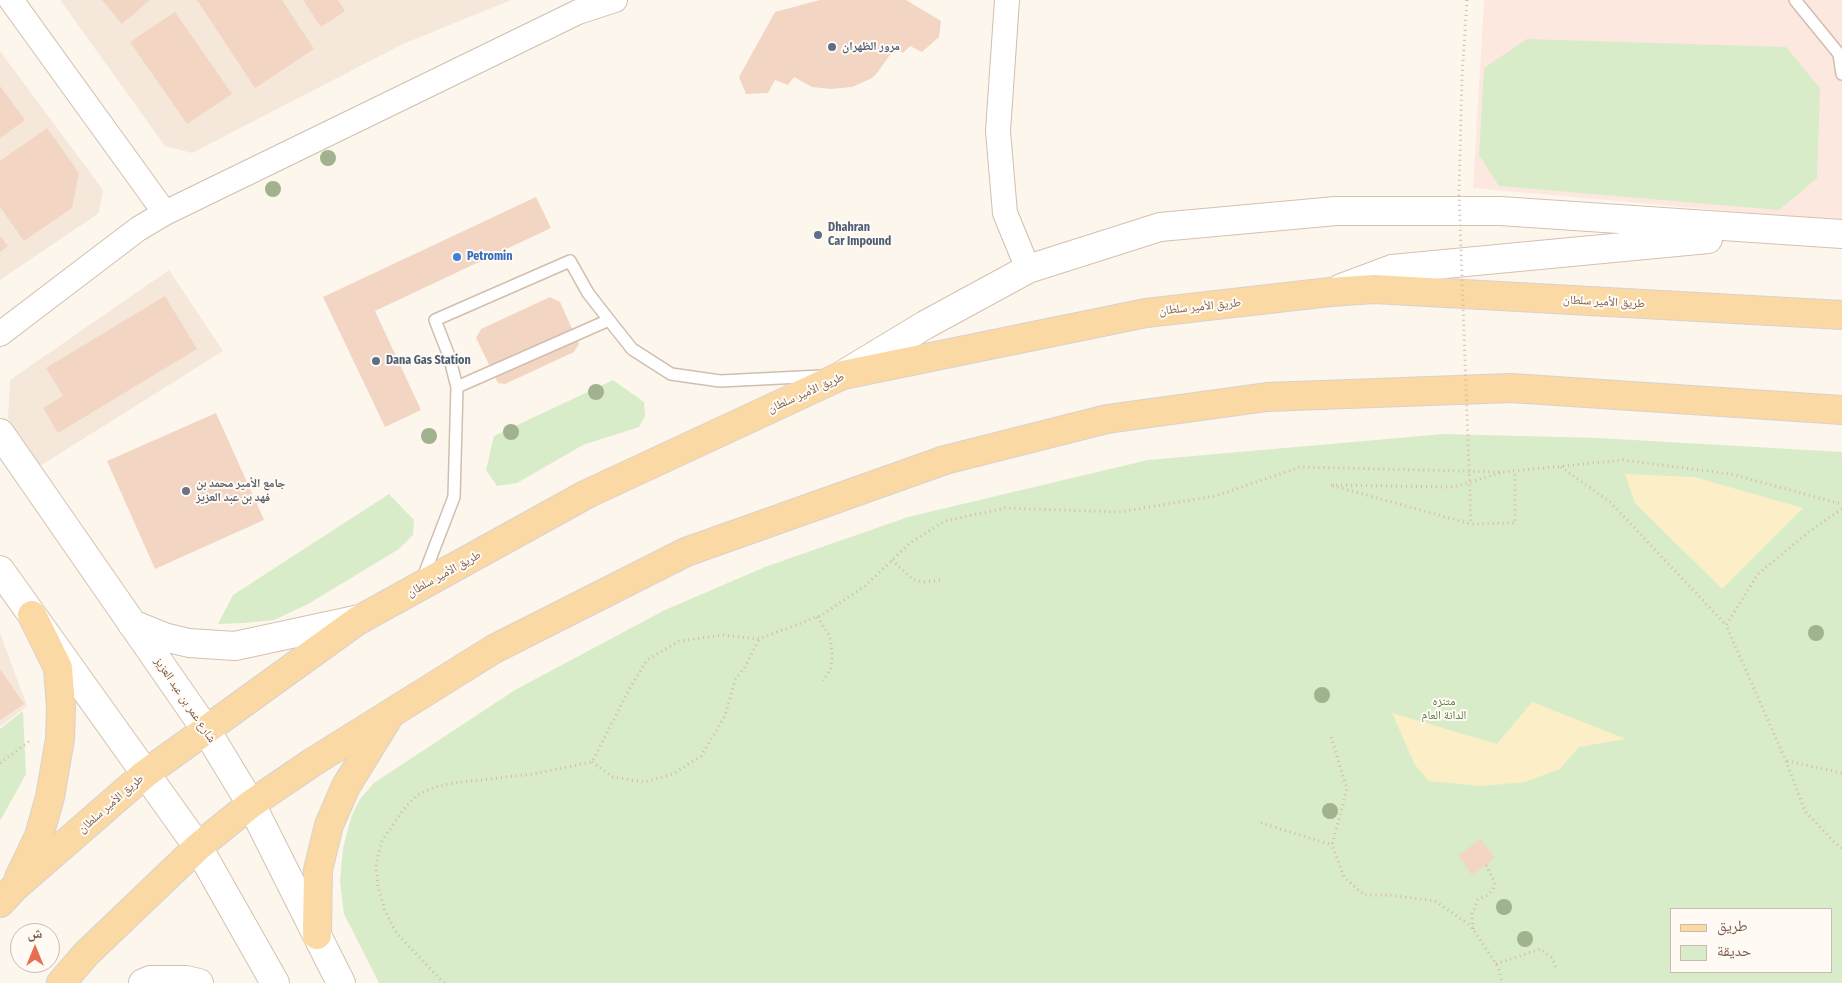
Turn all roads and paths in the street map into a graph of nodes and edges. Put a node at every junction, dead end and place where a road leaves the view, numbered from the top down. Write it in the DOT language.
graph roads {
  1 [pos="12,0"];
  2 [pos="614,0"];
  3 [pos="1007,0"];
  4 [pos="1467,0"];
  5 [pos="1795,0"];
  6 [pos="1842,74"];
  7 [pos="165,213"];
  8 [pos="1789,232"];
  9 [pos="1842,234"];
  10 [pos="1028,269"];
  11 [pos="1330,292"];
  12 [pos="1842,315"];
  13 [pos="609,320"];
  14 [pos="0,334"];
  15 [pos="843,375"];
  16 [pos="457,387"];
  17 [pos="1842,410"];
  18 [pos="0,433"];
  19 [pos="1561,466"];
  20 [pos="1515,471"];
  21 [pos="1503,472"];
  22 [pos="1842,504"];
  23 [pos="1842,509"];
  24 [pos="1471,524"];
  25 [pos="892,560"];
  26 [pos="0,570"];
  27 [pos="942,580"];
  28 [pos="419,587"];
  29 [pos="32,615"];
  30 [pos="817,617"];
  31 [pos="362,619"];
  32 [pos="132,624"];
  33 [pos="1726,625"];
  34 [pos="759,639"];
  35 [pos="823,681"];
  36 [pos="390,714"];
  37 [pos="206,730"];
  38 [pos="1331,737"];
  39 [pos="32,739"];
  40 [pos="1786,761"];
  41 [pos="592,762"];
  42 [pos="0,763"];
  43 [pos="1842,772"];
  44 [pos="145,774"];
  45 [pos="251,804"];
  46 [pos="1262,823"];
  47 [pos="1332,845"];
  48 [pos="198,847"];
  49 [pos="1842,848"];
  50 [pos="1486,865"];
  51 [pos="7,895"];
  52 [pos="1473,930"];
  53 [pos="317,935"];
  54 [pos="1496,964"];
  55 [pos="1557,969"];
  56 [pos="61,983"];
  57 [pos="142,983"];
  58 [pos="199,983"];
  59 [pos="275,983"];
  60 [pos="341,983"];
  61 [pos="444,983"];
  62 [pos="1502,983"];
  1 -- 7 [label="street"];
  2 -- 7 [label="street"];
  3 -- 10 [label="street"];
  4 -- 24 [label="path, bridge"];
  5 -- 6 [label="lane"];
  7 -- 14 [label="street"];
  8 -- 9 [label="street"];
  8 -- 10 [label="street"];
  8 -- 11 [label="street"];
  10 -- 15 [label="street"];
  11 -- 12 [label="main road, طريق الأمير سلطان"];
  11 -- 15 [label="main road, طريق الأمير سلطان"];
  13 -- 15 [label="lane"];
  13 -- 16 [label="lane"];
  13 -- 16 [label="lane"];
  15 -- 28 [label="main road, طريق الأمير سلطان"];
  16 -- 28 [label="lane"];
  17 -- 36 [label="main road"];
  18 -- 32 [label="street, شارع عمر بن عبد العزيز"];
  19 -- 20 [label="path"];
  19 -- 22 [label="path"];
  19 -- 33 [label="path"];
  20 -- 21 [label="path"];
  20 -- 24 [label="path"];
  21 -- 24 [label="path"];
  21 -- 25 [label="path"];
  23 -- 33 [label="path"];
  25 -- 27 [label="path"];
  25 -- 30 [label="path"];
  26 -- 29 [label="street"];
  28 -- 31 [label="main road, طريق الأمير سلطان"];
  29 -- 44 [label="street"];
  29 -- 51 [label="main road"];
  30 -- 34 [label="path"];
  30 -- 35 [label="path"];
  31 -- 32 [label="street"];
  31 -- 37 [label="main road, طريق الأمير سلطان"];
  32 -- 37 [label="street, شارع عمر بن عبد العزيز"];
  33 -- 40 [label="path"];
  34 -- 41 [label="path"];
  34 -- 41 [label="path"];
  36 -- 45 [label="main road"];
  36 -- 53 [label="main road"];
  37 -- 44 [label="main road, طريق الأمير سلطان"];
  37 -- 45 [label="street, شارع عمر بن عبد العزيز"];
  38 -- 47 [label="path"];
  39 -- 42 [label="path"];
  40 -- 43 [label="path"];
  40 -- 49 [label="path"];
  41 -- 61 [label="path"];
  44 -- 48 [label="street"];
  44 -- 51 [label="main road, طريق الأمير سلطان"];
  45 -- 48 [label="main road"];
  45 -- 53 [label="street, شارع عمر بن عبد العزيز"];
  46 -- 47 [label="path"];
  47 -- 52 [label="path"];
  48 -- 56 [label="main road"];
  48 -- 59 [label="street"];
  50 -- 52 [label="path"];
  52 -- 54 [label="path"];
  53 -- 60 [label="street, شارع عمر بن عبد العزيز"];
  54 -- 55 [label="path"];
  54 -- 62 [label="path"];
  57 -- 58 [label="street"];
}
